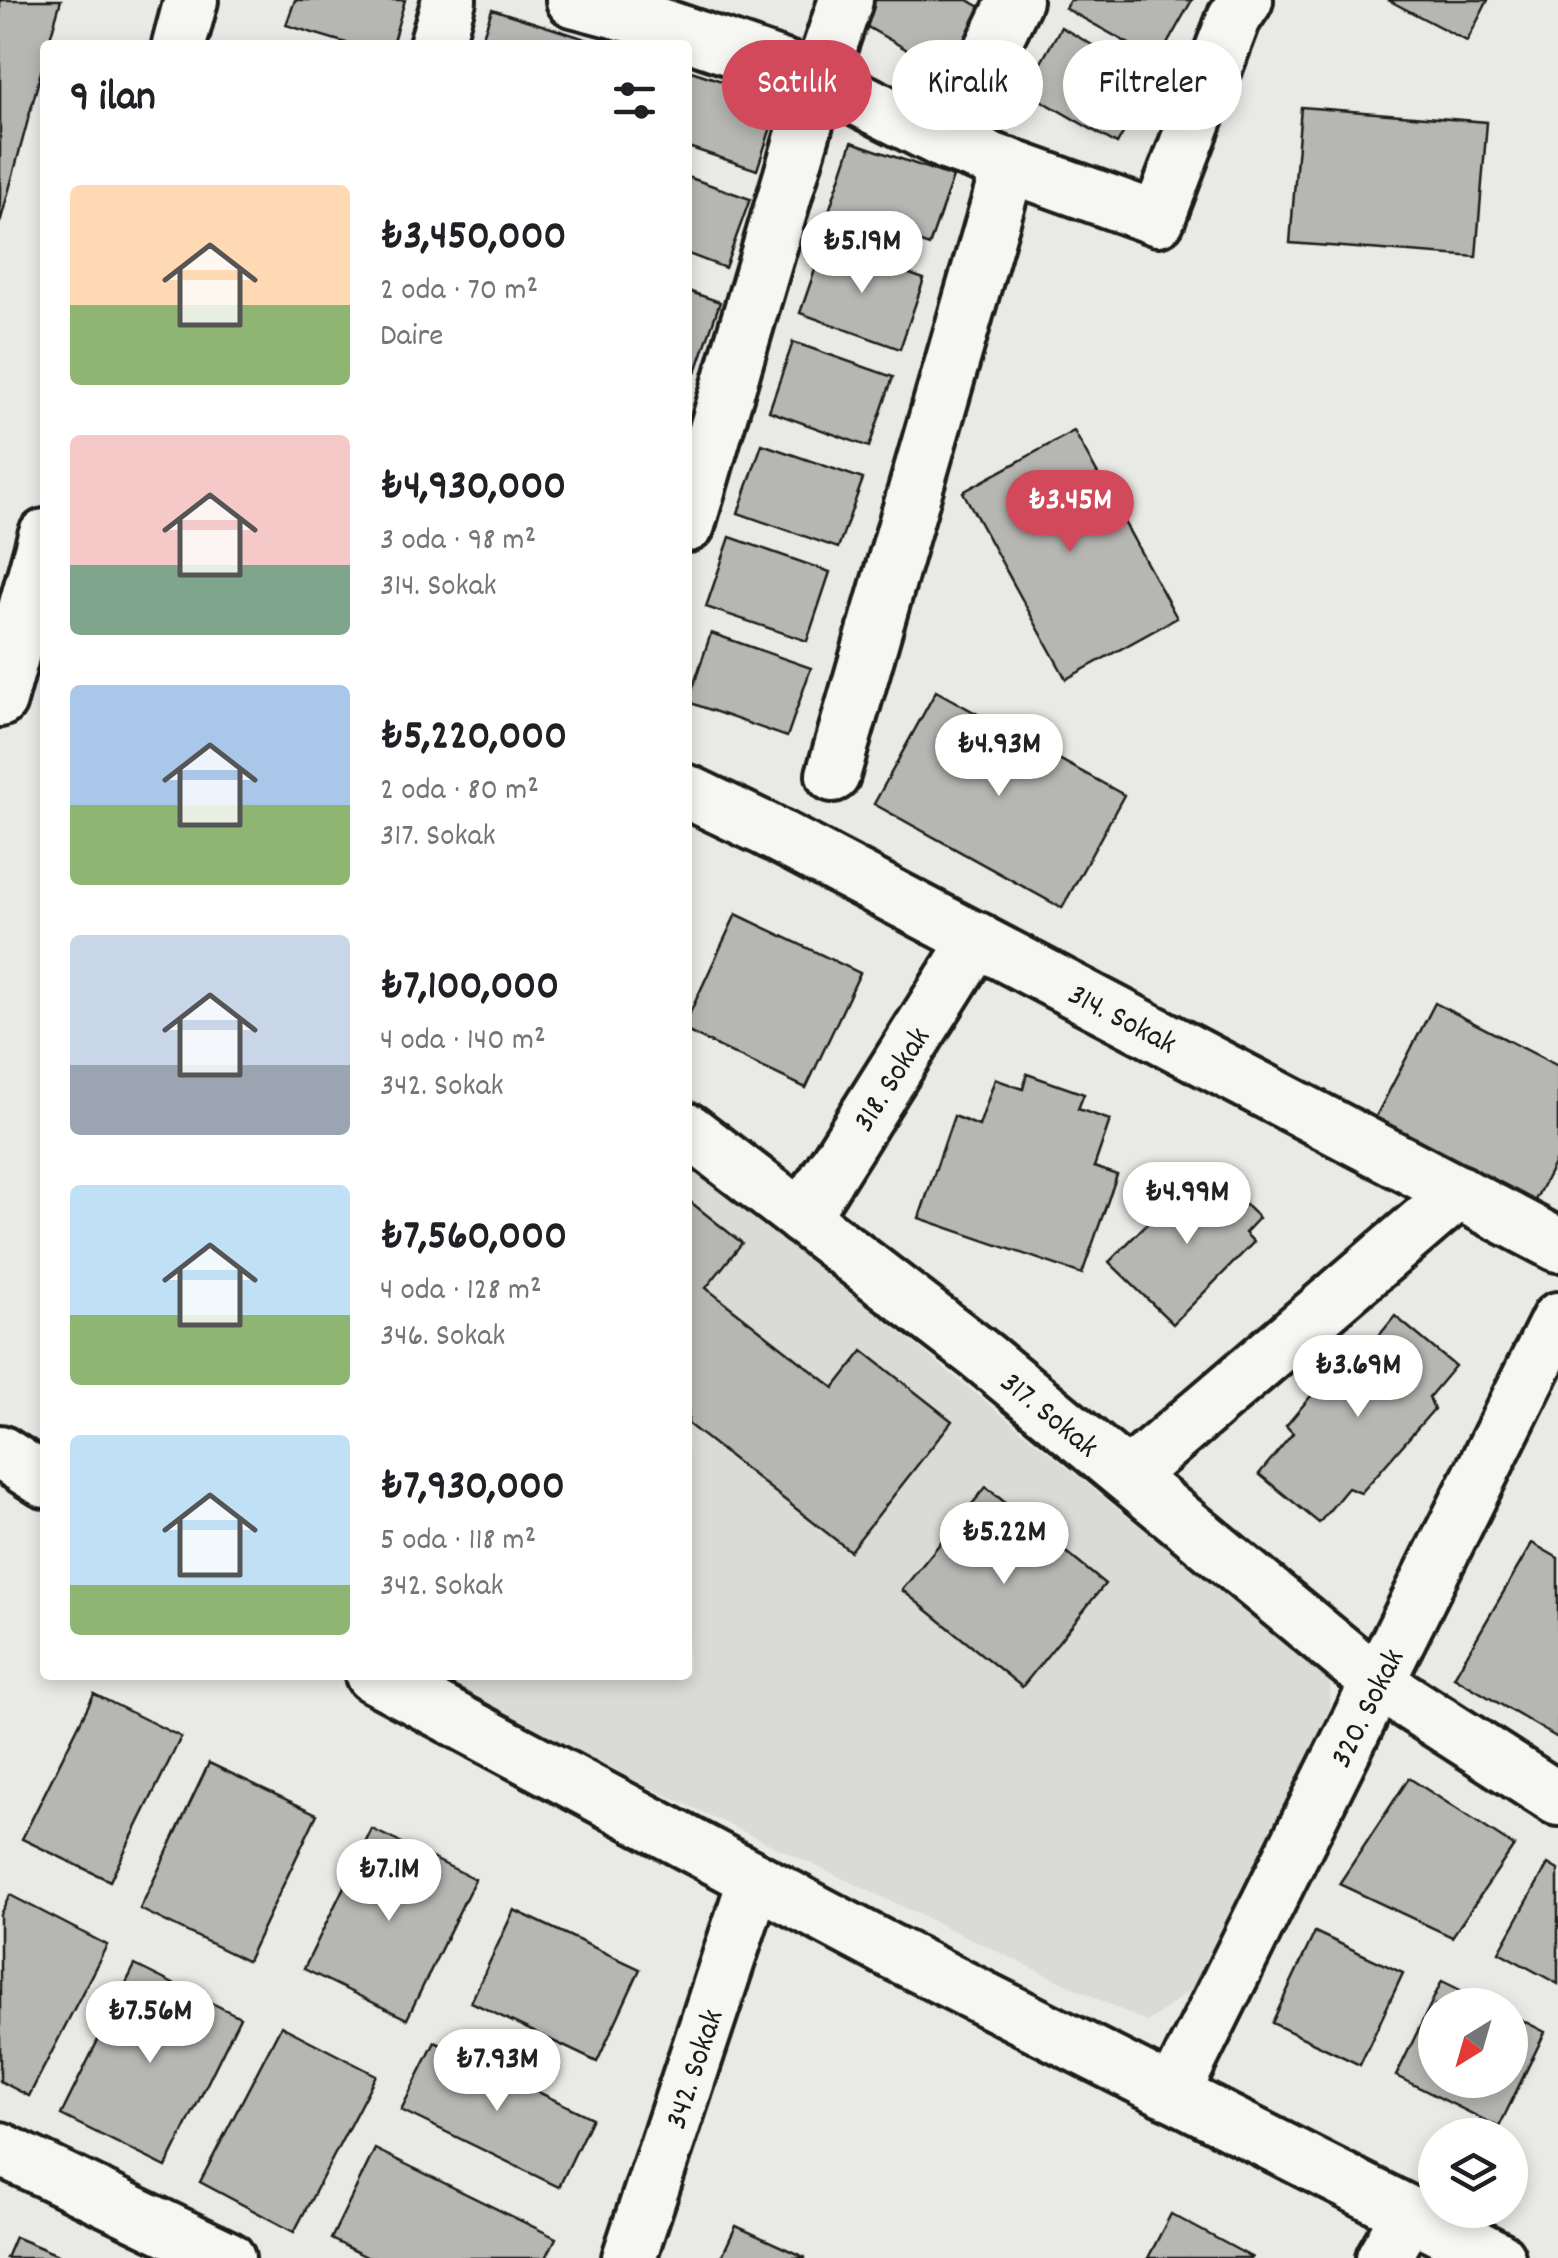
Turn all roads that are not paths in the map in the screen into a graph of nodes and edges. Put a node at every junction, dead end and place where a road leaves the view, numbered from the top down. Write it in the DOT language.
graph roads {
  1 [pos="191,0"];
  2 [pos="450,0"];
  3 [pos="574,0"];
  4 [pos="846,0"];
  5 [pos="1015,0"];
  6 [pos="1246,0"];
  7 [pos="636,21"];
  8 [pos="180,40"];
  9 [pos="438,40"];
  10 [pos="832,40"];
  11 [pos="722,48"];
  12 [pos="872,106"];
  13 [pos="804,130"];
  14 [pos="946,143"];
  15 [pos="1010,166"];
  16 [pos="692,511"];
  17 [pos="33,542"];
  18 [pos="0,700"];
  19 [pos="833,775"];
  20 [pos="692,794"];
  21 [pos="977,940"];
  22 [pos="692,1133"];
  23 [pos="1460,1192"];
  24 [pos="802,1218"];
  25 [pos="1558,1244"];
  26 [pos="1558,1319"];
  27 [pos="0,1452"];
  28 [pos="1128,1476"];
  29 [pos="40,1478"];
  30 [pos="381,1680"];
  31 [pos="1378,1682"];
  32 [pos="1558,1799"];
  33 [pos="755,1879"];
  34 [pos="1174,2094"];
  35 [pos="0,2149"];
  36 [pos="1410,2213"];
  37 [pos="174,2246"];
  38 [pos="228,2258"];
  39 [pos="629,2258"];
  40 [pos="1383,2258"];
  41 [pos="1498,2258"];
  1 -- 8 [label="street"];
  2 -- 9 [label="street"];
  3 -- 7 [label="street"];
  4 -- 10 [label="street"];
  5 -- 14 [label="street"];
  6 -- 15 [label="street"];
  7 -- 11 [label="street"];
  12 -- 14 [label="street"];
  13 -- 16 [label="street"];
  14 -- 15 [label="street"];
  15 -- 19 [label="street"];
  17 -- 18 [label="street"];
  20 -- 21 [label="street, 314. Sokak"];
  21 -- 23 [label="street, 314. Sokak"];
  21 -- 24 [label="street, 318. Sokak"];
  22 -- 24 [label="street, 317. Sokak"];
  23 -- 25 [label="street, 314. Sokak"];
  23 -- 28 [label="street"];
  24 -- 28 [label="street, 317. Sokak"];
  26 -- 31 [label="street, 320. Sokak"];
  27 -- 29 [label="street"];
  28 -- 31 [label="street, 317. Sokak"];
  30 -- 33 [label="street"];
  31 -- 32 [label="street, 317. Sokak"];
  31 -- 34 [label="street, 320. Sokak"];
  33 -- 34 [label="street"];
  33 -- 39 [label="street, 342. Sokak"];
  34 -- 36 [label="street"];
  35 -- 37 [label="street"];
  36 -- 40 [label="street"];
  36 -- 41 [label="street"];
  37 -- 38 [label="street"];
}
